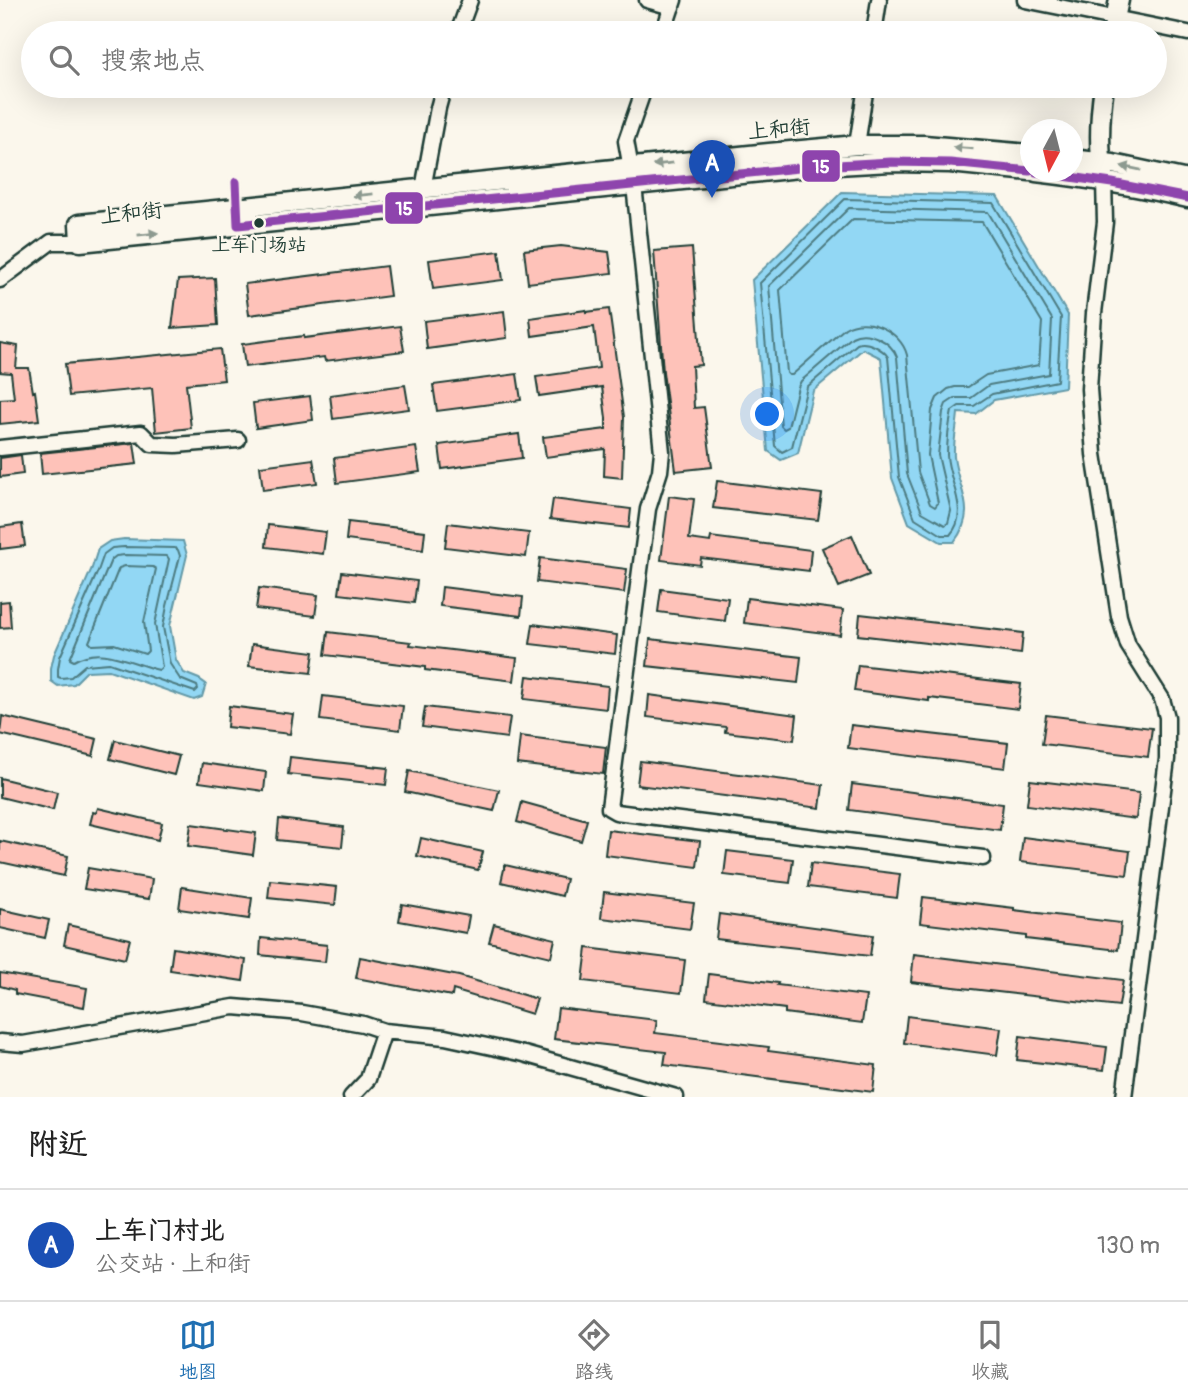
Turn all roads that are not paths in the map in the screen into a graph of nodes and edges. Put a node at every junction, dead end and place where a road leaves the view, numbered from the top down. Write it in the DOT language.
graph roads {
  1 [pos="470,0"];
  2 [pos="646,0"];
  3 [pos="879,0"];
  4 [pos="1025,0"];
  5 [pos="1119,0"];
  6 [pos="673,4"];
  7 [pos="462,21"];
  8 [pos="667,21"];
  9 [pos="876,21"];
  10 [pos="1096,21"];
  11 [pos="1114,21"];
  12 [pos="1167,31"];
  13 [pos="1188,33"];
  14 [pos="441,98"];
  15 [pos="641,98"];
  16 [pos="864,98"];
  17 [pos="1102,98"];
  18 [pos="857,145"];
  19 [pos="1020,153"];
  20 [pos="1083,160"];
  21 [pos="1101,163"];
  22 [pos="1020,170"];
  23 [pos="633,176"];
  24 [pos="1083,178"];
  25 [pos="1188,180"];
  26 [pos="1104,181"];
  27 [pos="236,182"];
  28 [pos="423,189"];
  29 [pos="1188,198"];
  30 [pos="237,216"];
  31 [pos="80,242"];
  32 [pos="0,280"];
  33 [pos="238,440"];
  34 [pos="0,448"];
  35 [pos="983,859"];
  36 [pos="384,1031"];
  37 [pos="0,1042"];
  38 [pos="351,1097"];
  39 [pos="676,1097"];
  40 [pos="1124,1097"];
  1 -- 7 [label="street"];
  2 -- 6 [label="street"];
  3 -- 9 [label="street"];
  4 -- 10 [label="street"];
  5 -- 11 [label="street"];
  6 -- 8 [label="street"];
  12 -- 13 [label="street"];
  14 -- 28 [label="street"];
  15 -- 23 [label="street"];
  16 -- 18 [label="street"];
  17 -- 21 [label="street"];
  19 -- 18 [label="street, 上和街, one-way"];
  18 -- 23 [label="street, 上和街, one-way"];
  20 -- 21 [label="street"];
  25 -- 21 [label="street, one-way"];
  21 -- 26 [label="street"];
  22 -- 23 [label="street, 上和街"];
  23 -- 28 [label="street, 上和街"];
  23 -- 30 [label="street, 上和街"];
  23 -- 35 [label="street"];
  24 -- 26 [label="street"];
  26 -- 29 [label="street"];
  26 -- 40 [label="street"];
  27 -- 30 [label="lane"];
  28 -- 30 [label="street, 上和街, one-way"];
  30 -- 31 [label="street, 上和街"];
  31 -- 32 [label="street"];
  33 -- 34 [label="street"];
  36 -- 37 [label="street"];
  36 -- 38 [label="street"];
  36 -- 39 [label="street"];
}
